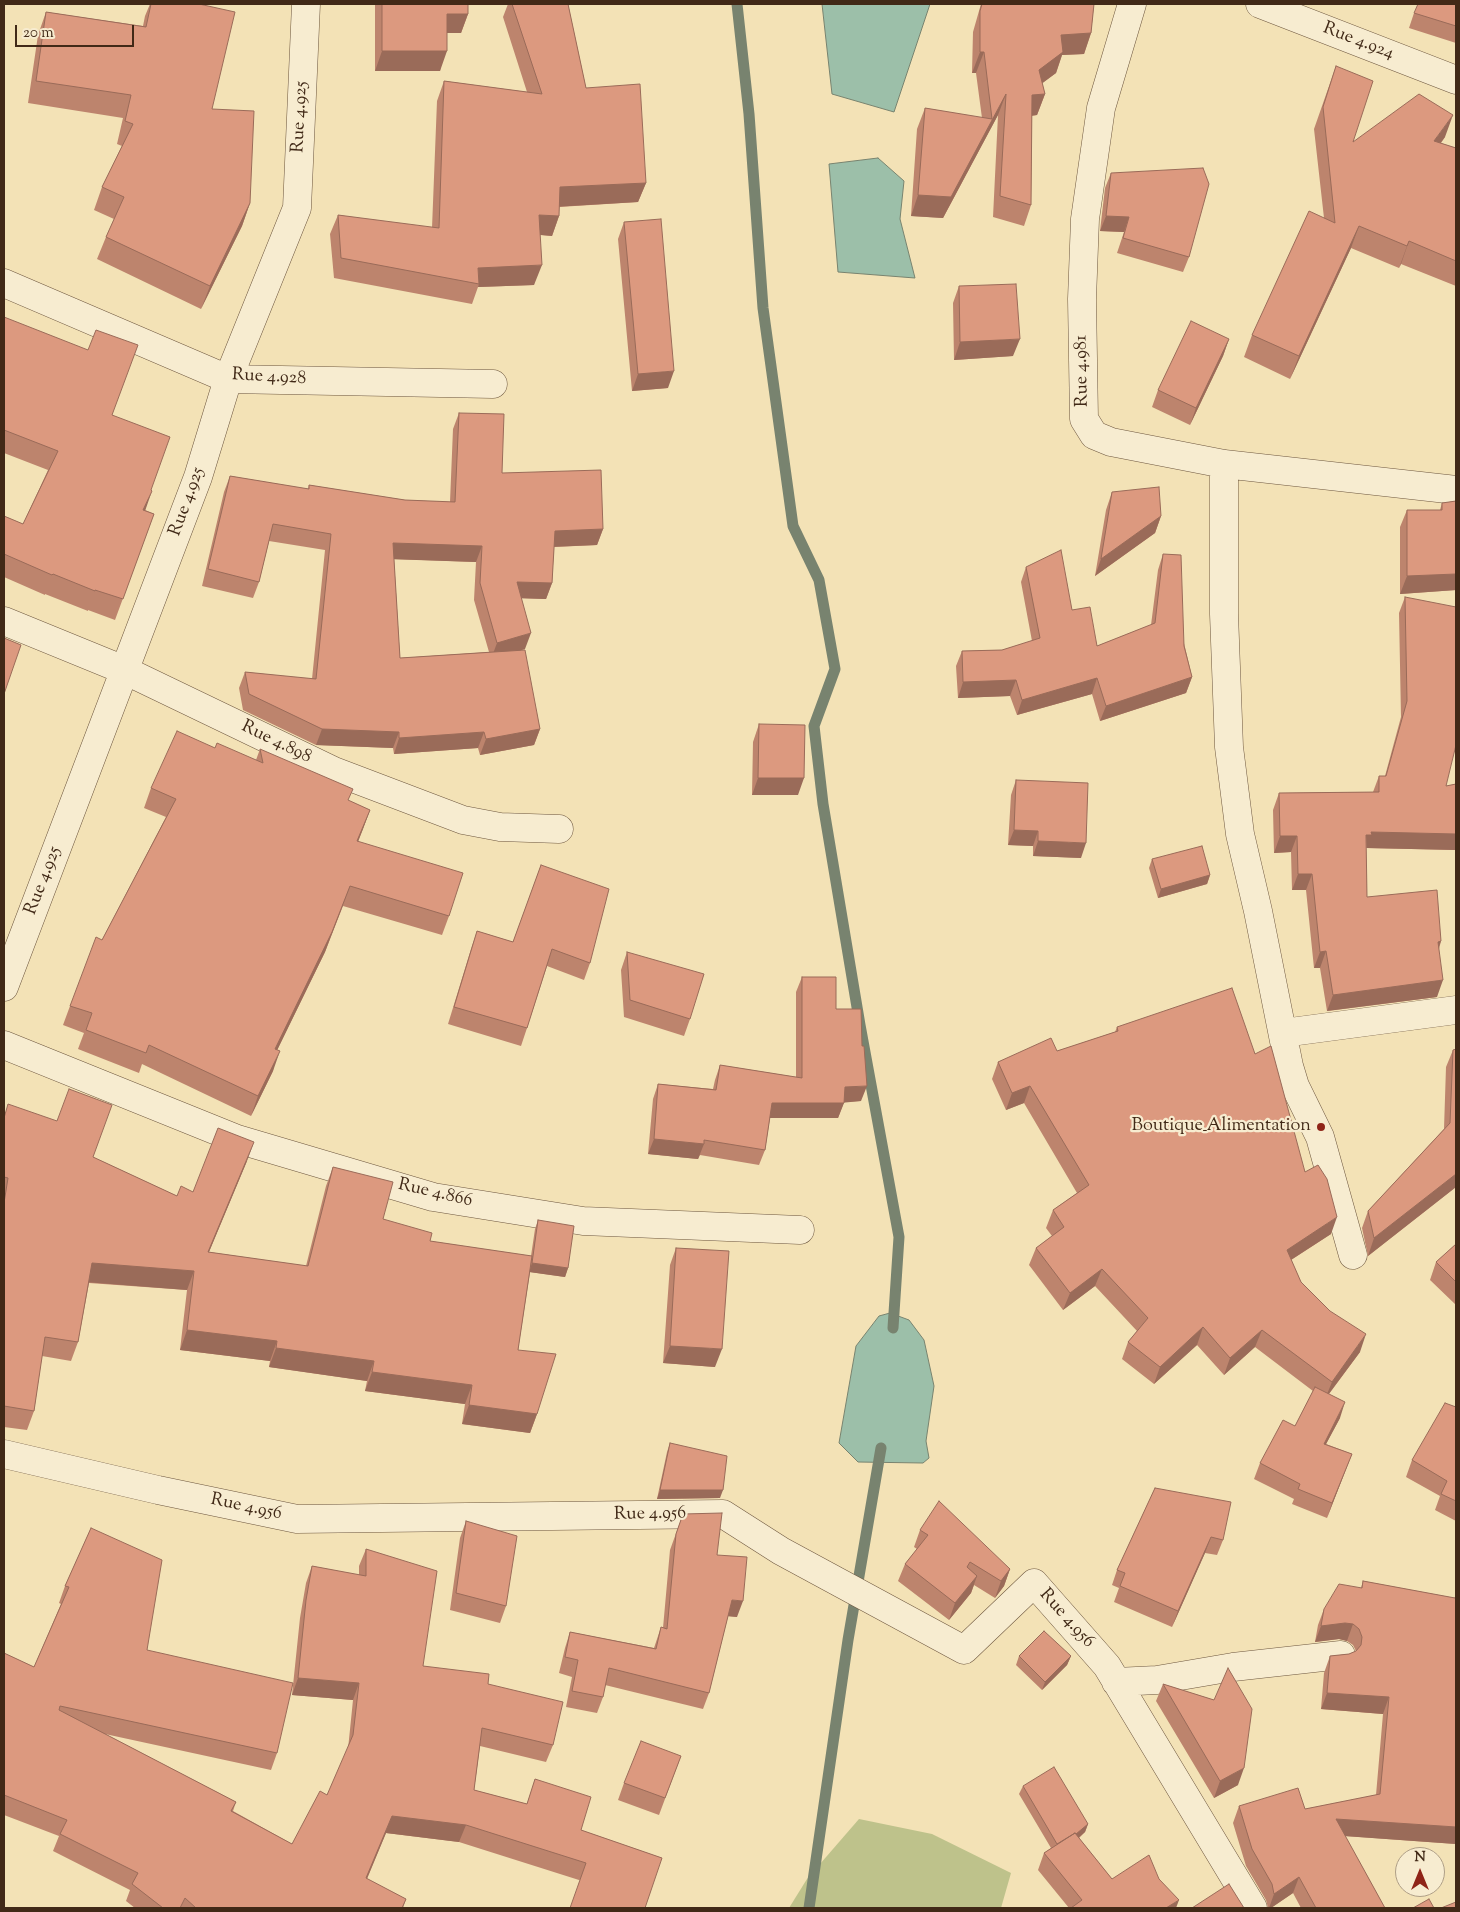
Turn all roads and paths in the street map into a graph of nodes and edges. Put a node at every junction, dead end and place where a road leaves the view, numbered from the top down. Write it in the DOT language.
graph roads {
  1 [pos="306,4"];
  2 [pos="1132,4"];
  3 [pos="1260,4"];
  4 [pos="1456,80"];
  5 [pos="4,283"];
  6 [pos="228,379"];
  7 [pos="493,384"];
  8 [pos="1224,464"];
  9 [pos="1456,490"];
  10 [pos="4,621"];
  11 [pos="124,670"];
  12 [pos="559,829"];
  13 [pos="6,976"];
  14 [pos="1456,1010"];
  15 [pos="1283,1033"];
  16 [pos="4,1045"];
  17 [pos="800,1230"];
  18 [pos="1353,1254"];
  19 [pos="4,1454"];
  20 [pos="1341,1655"];
  21 [pos="1116,1682"];
  22 [pos="1253,1908"];
  1 -- 6 [label="street, Rue 4.925"];
  2 -- 8 [label="street, Rue 4.981"];
  3 -- 4 [label="street, Rue 4.924"];
  5 -- 6 [label="street, Rue 4.928"];
  6 -- 7 [label="street, Rue 4.928"];
  6 -- 11 [label="street, Rue 4.925"];
  8 -- 9 [label="street, Rue 4.981"];
  8 -- 15 [label="street"];
  10 -- 11 [label="street, Rue 4.898"];
  11 -- 12 [label="street, Rue 4.898"];
  11 -- 13 [label="street, Rue 4.925"];
  14 -- 15 [label="street"];
  15 -- 18 [label="street"];
  16 -- 17 [label="street, Rue 4.866"];
  19 -- 21 [label="street, Rue 4.956"];
  20 -- 21 [label="street"];
  21 -- 22 [label="street, Rue 4.956"];
}
